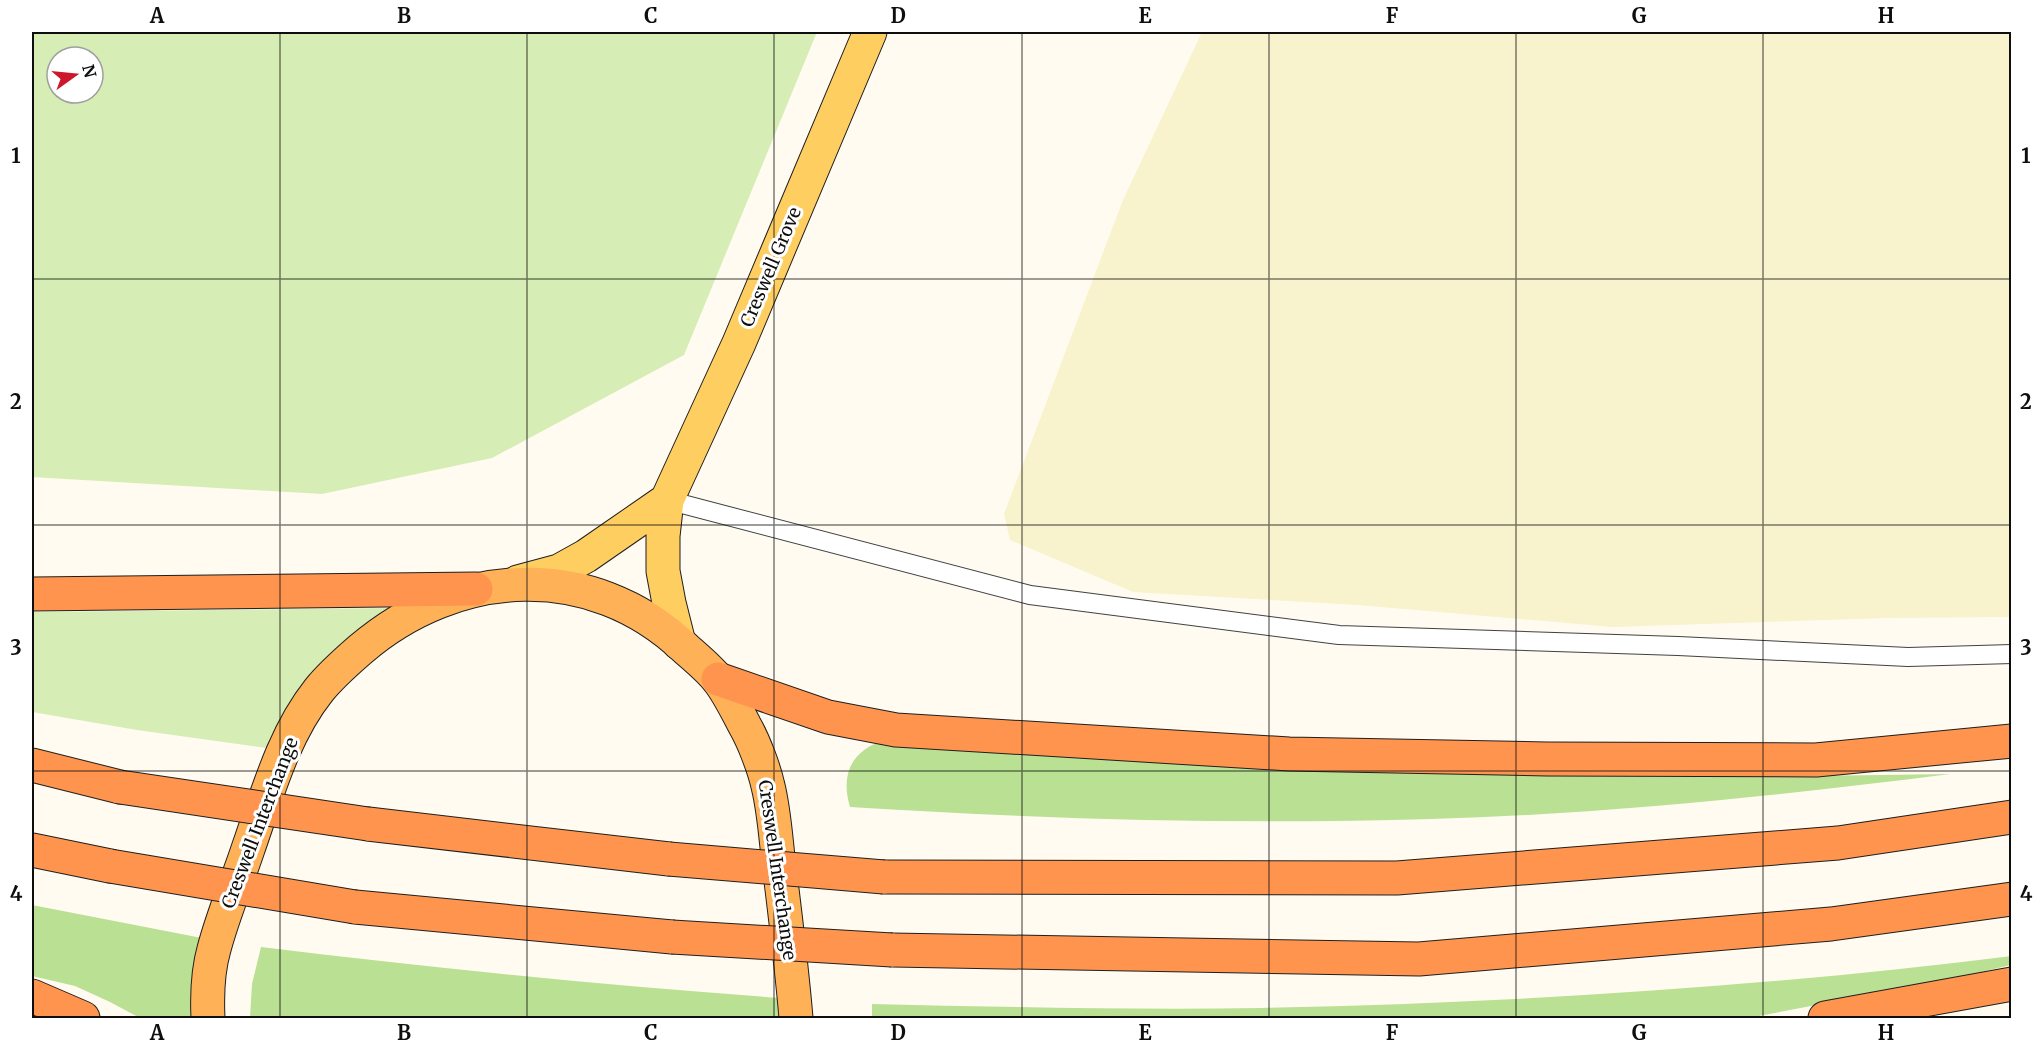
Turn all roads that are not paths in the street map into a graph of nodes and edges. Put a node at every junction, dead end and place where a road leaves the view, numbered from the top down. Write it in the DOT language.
graph roads {
  1 [pos="870,32"];
  2 [pos="667,500"];
  3 [pos="511,584"];
  4 [pos="476,589"];
  5 [pos="32,594"];
  6 [pos="679,643"];
  7 [pos="2012,654"];
  8 [pos="718,679"];
  9 [pos="2012,741"];
  10 [pos="32,765"];
  11 [pos="2012,817"];
  12 [pos="32,849"];
  13 [pos="2012,899"];
  14 [pos="2012,984"];
  15 [pos="32,996"];
  16 [pos="82,1018"];
  17 [pos="208,1018"];
  18 [pos="796,1018"];
  19 [pos="1826,1018"];
  1 -- 2 [label="main road, Creswell Grove"];
  2 -- 3 [label="main road"];
  2 -- 6 [label="main road, Creswell Grove"];
  2 -- 7 [label="lane"];
  3 -- 4 [label="highway, Creswell Interchange"];
  3 -- 6 [label="highway, Creswell Interchange"];
  4 -- 5 [label="highway"];
  4 -- 17 [label="highway, Creswell Interchange"];
  6 -- 8 [label="highway, Creswell Interchange"];
  8 -- 9 [label="highway"];
  8 -- 18 [label="highway, Creswell Interchange"];
  10 -- 11 [label="highway, bridge"];
  12 -- 13 [label="highway, bridge"];
  14 -- 19 [label="highway"];
  15 -- 16 [label="highway"];
}
